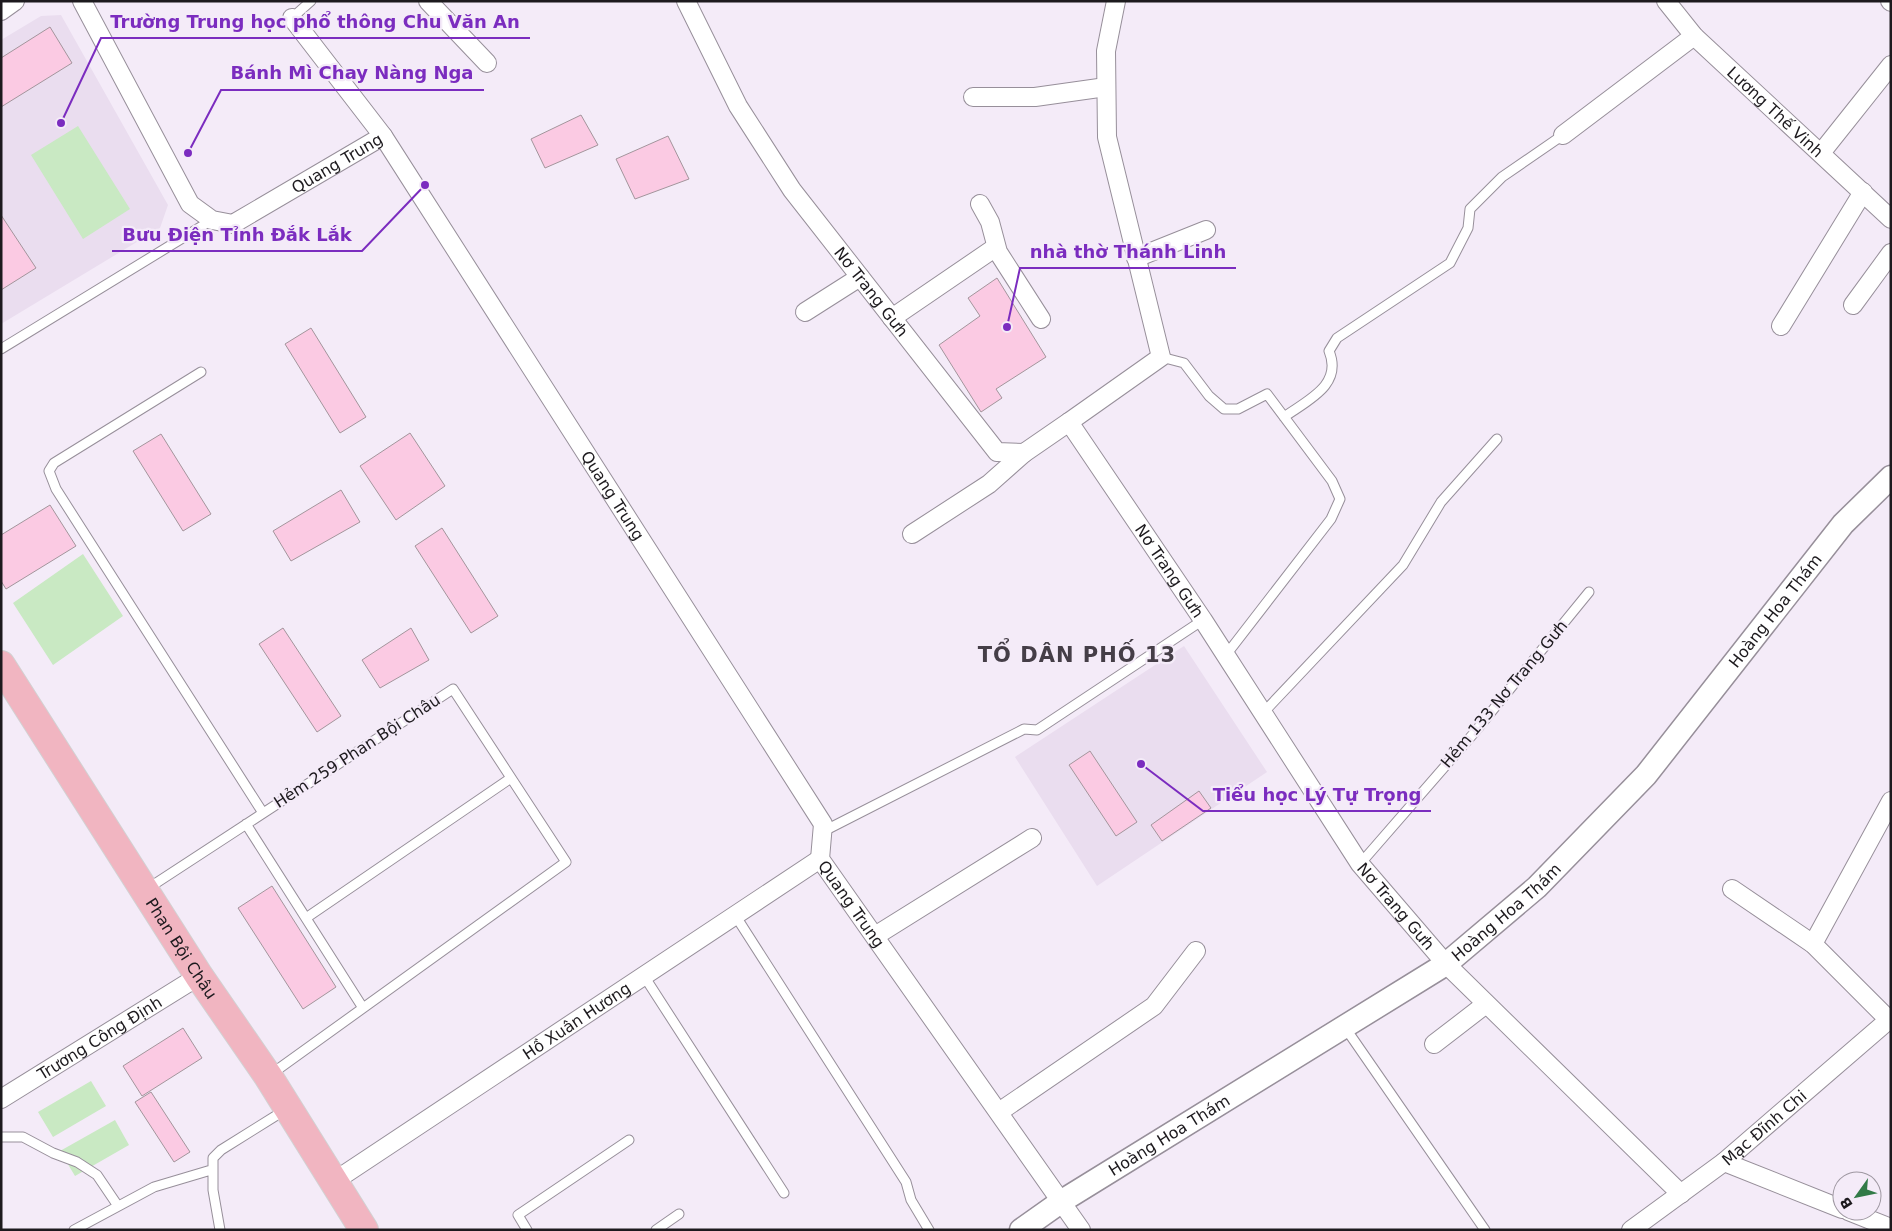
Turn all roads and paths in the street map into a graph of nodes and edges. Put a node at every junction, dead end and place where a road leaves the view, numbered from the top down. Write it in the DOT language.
graph roads {
  1 [pos="15,1"];
  2 [pos="82,1"];
  3 [pos="311,1"];
  4 [pos="428,1"];
  5 [pos="686,1"];
  6 [pos="1116,1"];
  7 [pos="1666,1"];
  8 [pos="1,11"];
  9 [pos="292,18"];
  10 [pos="1694,36"];
  11 [pos="487,64"];
  12 [pos="1891,65"];
  13 [pos="1106,87"];
  14 [pos="972,97"];
  15 [pos="1563,135"];
  16 [pos="383,136"];
  17 [pos="1821,152"];
  18 [pos="1864,192"];
  19 [pos="980,204"];
  20 [pos="1891,219"];
  21 [pos="212,220"];
  22 [pos="1206,230"];
  23 [pos="996,247"];
  24 [pos="1891,253"];
  25 [pos="1136,258"];
  26 [pos="860,277"];
  27 [pos="1853,305"];
  28 [pos="806,312"];
  29 [pos="892,318"];
  30 [pos="1041,319"];
  31 [pos="1781,326"];
  32 [pos="1,349"];
  33 [pos="1161,357"];
  34 [pos="201,372"];
  35 [pos="1284,417"];
  36 [pos="1069,422"];
  37 [pos="1497,439"];
  38 [pos="1024,453"];
  39 [pos="1891,476"];
  40 [pos="912,534"];
  41 [pos="1589,592"];
  42 [pos="1203,620"];
  43 [pos="1226,655"];
  44 [pos="1,665"];
  45 [pos="1263,713"];
  46 [pos="511,778"];
  47 [pos="1891,801"];
  48 [pos="263,813"];
  49 [pos="246,824"];
  50 [pos="822,833"];
  51 [pos="1032,838"];
  52 [pos="820,858"];
  53 [pos="1360,864"];
  54 [pos="1732,889"];
  55 [pos="145,890"];
  56 [pos="735,915"];
  57 [pos="306,918"];
  58 [pos="875,936"];
  59 [pos="1813,944"];
  60 [pos="1196,951"];
  61 [pos="1446,964"];
  62 [pos="199,976"];
  63 [pos="644,976"];
  64 [pos="1486,1004"];
  65 [pos="363,1008"];
  66 [pos="1890,1019"];
  67 [pos="1344,1026"];
  68 [pos="1434,1044"];
  69 [pos="268,1076"];
  70 [pos="1,1099"];
  71 [pos="288,1108"];
  72 [pos="999,1112"];
  73 [pos="1,1137"];
  74 [pos="629,1140"];
  75 [pos="1724,1162"];
  76 [pos="211,1170"];
  77 [pos="334,1182"];
  78 [pos="784,1193"];
  79 [pos="1681,1194"];
  80 [pos="1062,1201"];
  81 [pos="1832,1205"];
  82 [pos="118,1206"];
  83 [pos="679,1214"];
  84 [pos="1873,1221"];
  85 [pos="1891,1228"];
  86 [pos="1634,1229"];
  87 [pos="74,1230"];
  88 [pos="220,1230"];
  89 [pos="364,1230"];
  90 [pos="527,1230"];
  91 [pos="656,1230"];
  92 [pos="929,1230"];
  93 [pos="1021,1230"];
  94 [pos="1081,1230"];
  95 [pos="1485,1230"];
  1 -- 8 [label="street"];
  2 -- 21 [label="street"];
  3 -- 9 [label="lane"];
  4 -- 11 [label="street"];
  5 -- 26 [label="street, Nơ Trang Gưh"];
  6 -- 13 [label="street"];
  7 -- 10 [label="street, Lương Thế Vinh"];
  9 -- 16 [label="street"];
  10 -- 15 [label="street"];
  10 -- 17 [label="street, Lương Thế Vinh"];
  12 -- 17 [label="street"];
  13 -- 14 [label="street"];
  13 -- 25 [label="street"];
  15 -- 35 [label="lane"];
  16 -- 21 [label="street, Quang Trung"];
  16 -- 50 [label="street, Quang Trung"];
  17 -- 18 [label="street, Lương Thế Vinh"];
  18 -- 20 [label="street, Lương Thế Vinh"];
  18 -- 31 [label="street"];
  19 -- 23 [label="street"];
  21 -- 32 [label="lane"];
  22 -- 25 [label="street"];
  23 -- 29 [label="street"];
  23 -- 30 [label="street"];
  24 -- 27 [label="street"];
  25 -- 33 [label="street"];
  26 -- 28 [label="street"];
  26 -- 29 [label="street, Nơ Trang Gưh"];
  29 -- 38 [label="street, Nơ Trang Gưh"];
  33 -- 35 [label="lane"];
  33 -- 36 [label="street"];
  34 -- 48 [label="lane"];
  35 -- 43 [label="lane"];
  36 -- 38 [label="street"];
  36 -- 42 [label="street, Nơ Trang Gưh"];
  37 -- 45 [label="lane"];
  38 -- 40 [label="street"];
  39 -- 61 [label="street, Hoàng Hoa Thám"];
  41 -- 53 [label="lane, Hẻm 133 Nơ Trang Gưh"];
  42 -- 43 [label="street, Nơ Trang Gưh"];
  42 -- 50 [label="lane"];
  43 -- 45 [label="street, Nơ Trang Gưh"];
  44 -- 55 [label="main road, Phan Bội Châu"];
  45 -- 53 [label="street, Nơ Trang Gưh"];
  46 -- 48 [label="lane, Hẻm 259 Phan Bội Châu"];
  46 -- 57 [label="lane"];
  46 -- 65 [label="lane, Hẻm 259 Phan Bội Châu"];
  47 -- 59 [label="street"];
  48 -- 49 [label="lane, Hẻm 259 Phan Bội Châu"];
  49 -- 55 [label="lane, Hẻm 259 Phan Bội Châu"];
  49 -- 57 [label="lane"];
  50 -- 52 [label="street, Quang Trung"];
  51 -- 58 [label="street"];
  52 -- 56 [label="street, Hồ Xuân Hương"];
  52 -- 58 [label="street, Quang Trung"];
  53 -- 61 [label="street, Nơ Trang Gưh"];
  54 -- 59 [label="street"];
  55 -- 62 [label="main road, Phan Bội Châu"];
  56 -- 63 [label="street, Hồ Xuân Hương"];
  56 -- 92 [label="lane"];
  57 -- 65 [label="lane"];
  58 -- 72 [label="street, Quang Trung"];
  59 -- 66 [label="street"];
  60 -- 72 [label="street"];
  61 -- 64 [label="street, Nơ Trang Gưh"];
  61 -- 67 [label="street, Hoàng Hoa Thám"];
  62 -- 69 [label="main road, Phan Bội Châu"];
  62 -- 70 [label="street, Trương Công Định"];
  63 -- 77 [label="street, Hồ Xuân Hương"];
  63 -- 78 [label="lane"];
  64 -- 68 [label="street"];
  64 -- 79 [label="street, Nơ Trang Gưh"];
  65 -- 69 [label="lane, Hẻm 259 Phan Bội Châu"];
  66 -- 75 [label="street, Mạc Đĩnh Chi"];
  67 -- 80 [label="street, Hoàng Hoa Thám"];
  67 -- 95 [label="lane"];
  69 -- 71 [label="main road, Phan Bội Châu"];
  71 -- 76 [label="lane"];
  71 -- 77 [label="main road, Phan Bội Châu"];
  72 -- 80 [label="street, Quang Trung"];
  73 -- 82 [label="lane"];
  74 -- 90 [label="lane"];
  75 -- 79 [label="street, Mạc Đĩnh Chi"];
  75 -- 81 [label="street"];
  76 -- 82 [label="lane"];
  76 -- 88 [label="lane"];
  77 -- 89 [label="main road, Phan Bội Châu"];
  79 -- 86 [label="street, Mạc Đĩnh Chi"];
  80 -- 93 [label="street, Hoàng Hoa Thám"];
  80 -- 94 [label="street, Quang Trung"];
  82 -- 87 [label="lane"];
  83 -- 91 [label="lane"];
  84 -- 85 [label="street"];
}
